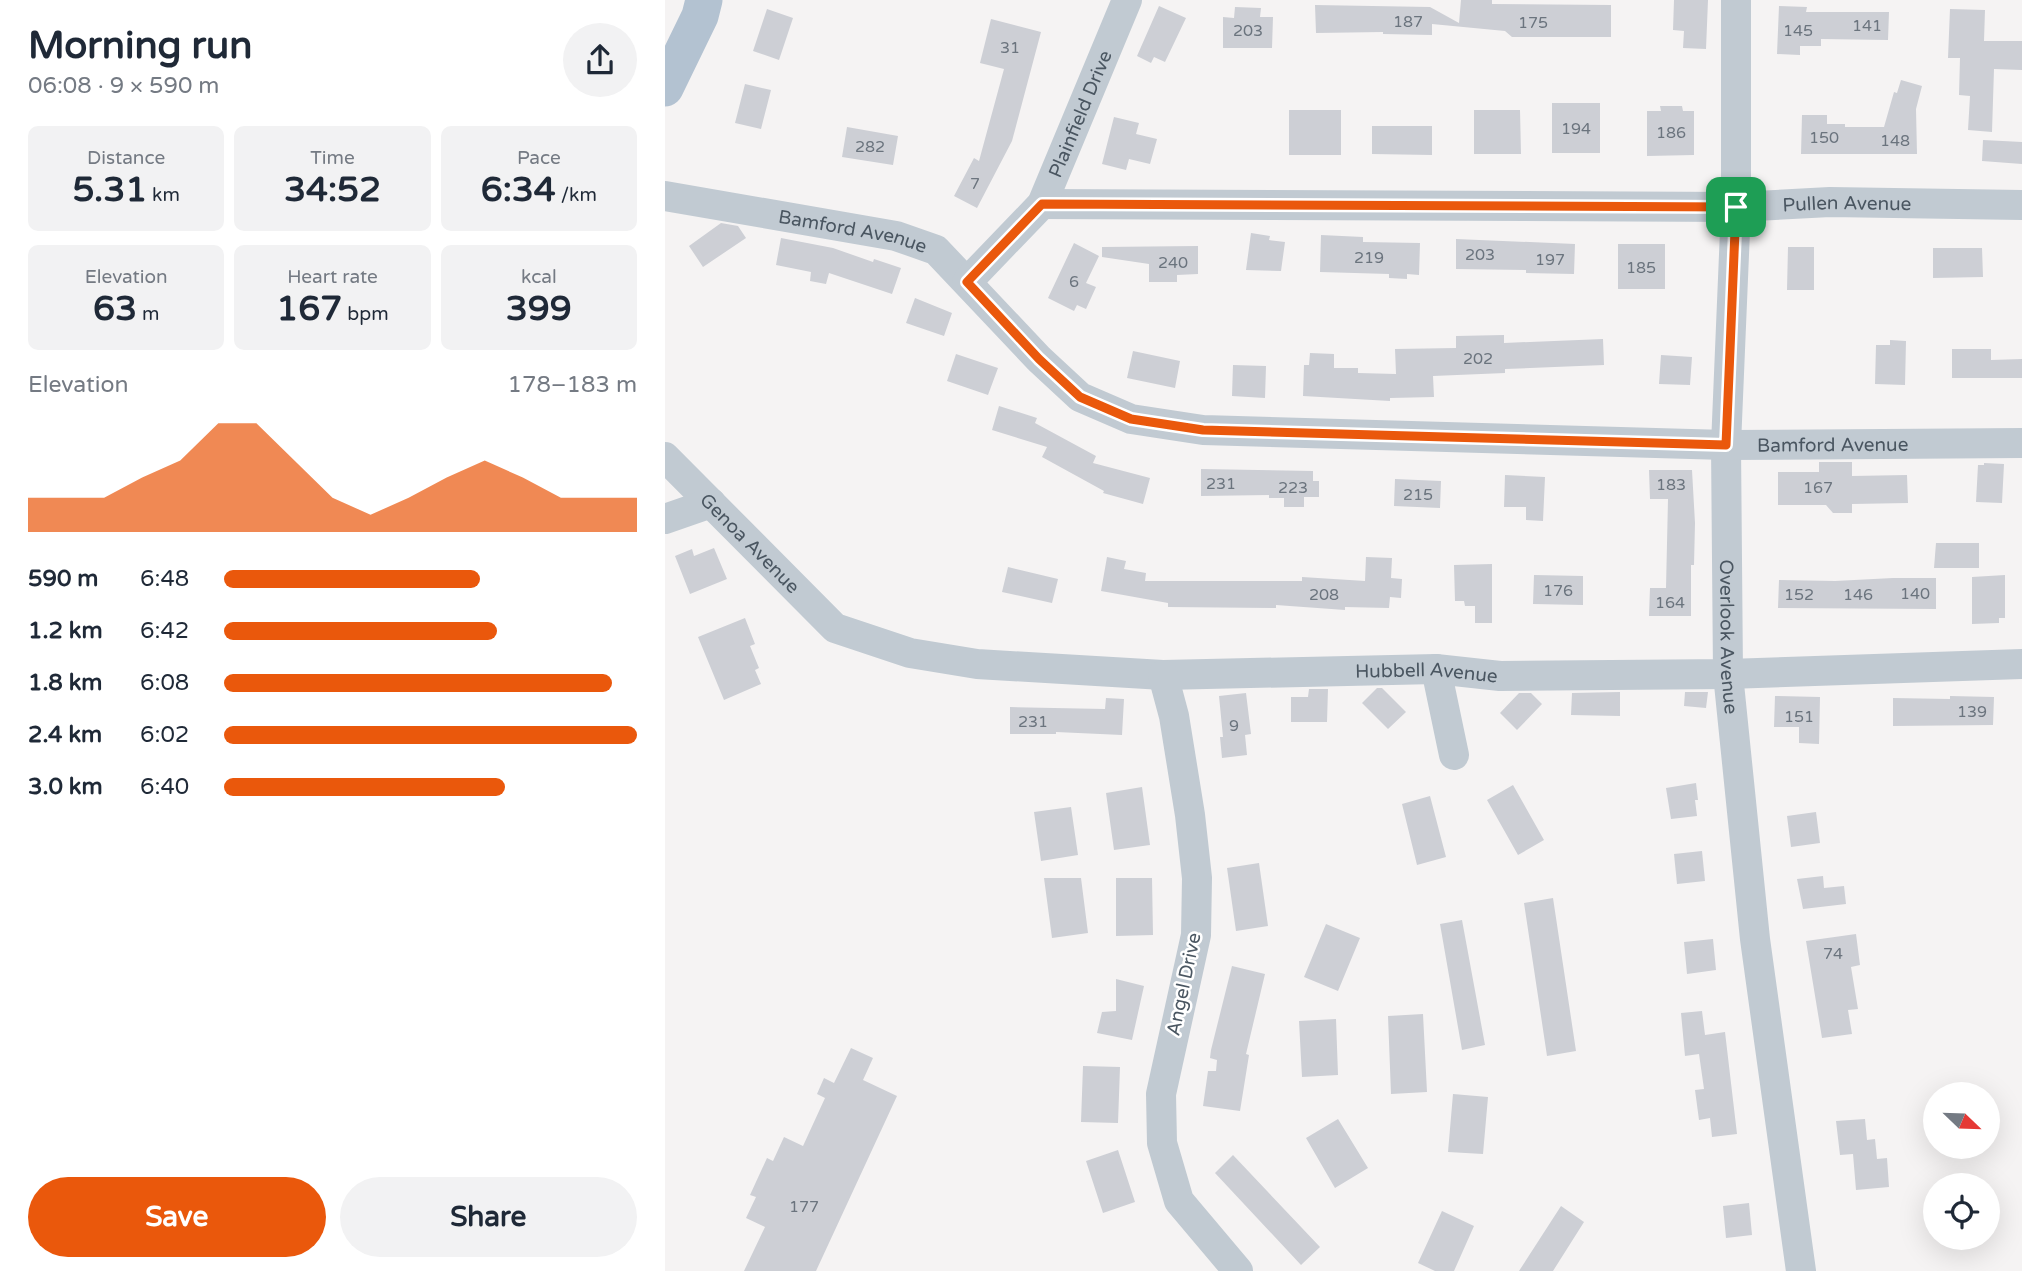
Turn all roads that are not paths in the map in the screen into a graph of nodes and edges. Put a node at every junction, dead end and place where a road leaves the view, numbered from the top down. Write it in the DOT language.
graph roads {
  1 [pos="704,0"];
  2 [pos="1126,0"];
  3 [pos="1736,0"];
  4 [pos="665,88"];
  5 [pos="665,196"];
  6 [pos="1042,204"];
  7 [pos="2022,205"];
  8 [pos="1736,207"];
  9 [pos="967,282"];
  10 [pos="2022,443"];
  11 [pos="1726,445"];
  12 [pos="665,457"];
  13 [pos="711,503"];
  14 [pos="665,519"];
  15 [pos="835,628"];
  16 [pos="2022,664"];
  17 [pos="1436,669"];
  18 [pos="1728,674"];
  19 [pos="1163,675"];
  20 [pos="1454,755"];
  21 [pos="1238,1271"];
  22 [pos="1801,1271"];
  1 -- 4 [label="main road"];
  2 -- 6 [label="street, Plainfield Drive"];
  3 -- 8 [label="street, Overlook Avenue"];
  5 -- 9 [label="street, Bamford Avenue"];
  6 -- 8 [label="street, Pullen Avenue"];
  6 -- 9 [label="street, Plainfield Drive"];
  7 -- 8 [label="street, Pullen Avenue"];
  8 -- 11 [label="street, Overlook Avenue"];
  9 -- 11 [label="street, Bamford Avenue"];
  10 -- 11 [label="street, Bamford Avenue"];
  11 -- 18 [label="street, Overlook Avenue"];
  12 -- 13 [label="street, Genoa Avenue"];
  13 -- 14 [label="street"];
  13 -- 15 [label="street, Genoa Avenue"];
  15 -- 19 [label="street, Hubbell Avenue"];
  16 -- 18 [label="street, Hubbell Avenue"];
  17 -- 18 [label="street, Hubbell Avenue"];
  17 -- 19 [label="street, Hubbell Avenue"];
  17 -- 20 [label="street"];
  18 -- 22 [label="street, Overlook Avenue"];
  19 -- 21 [label="street, Angel Drive"];
}
